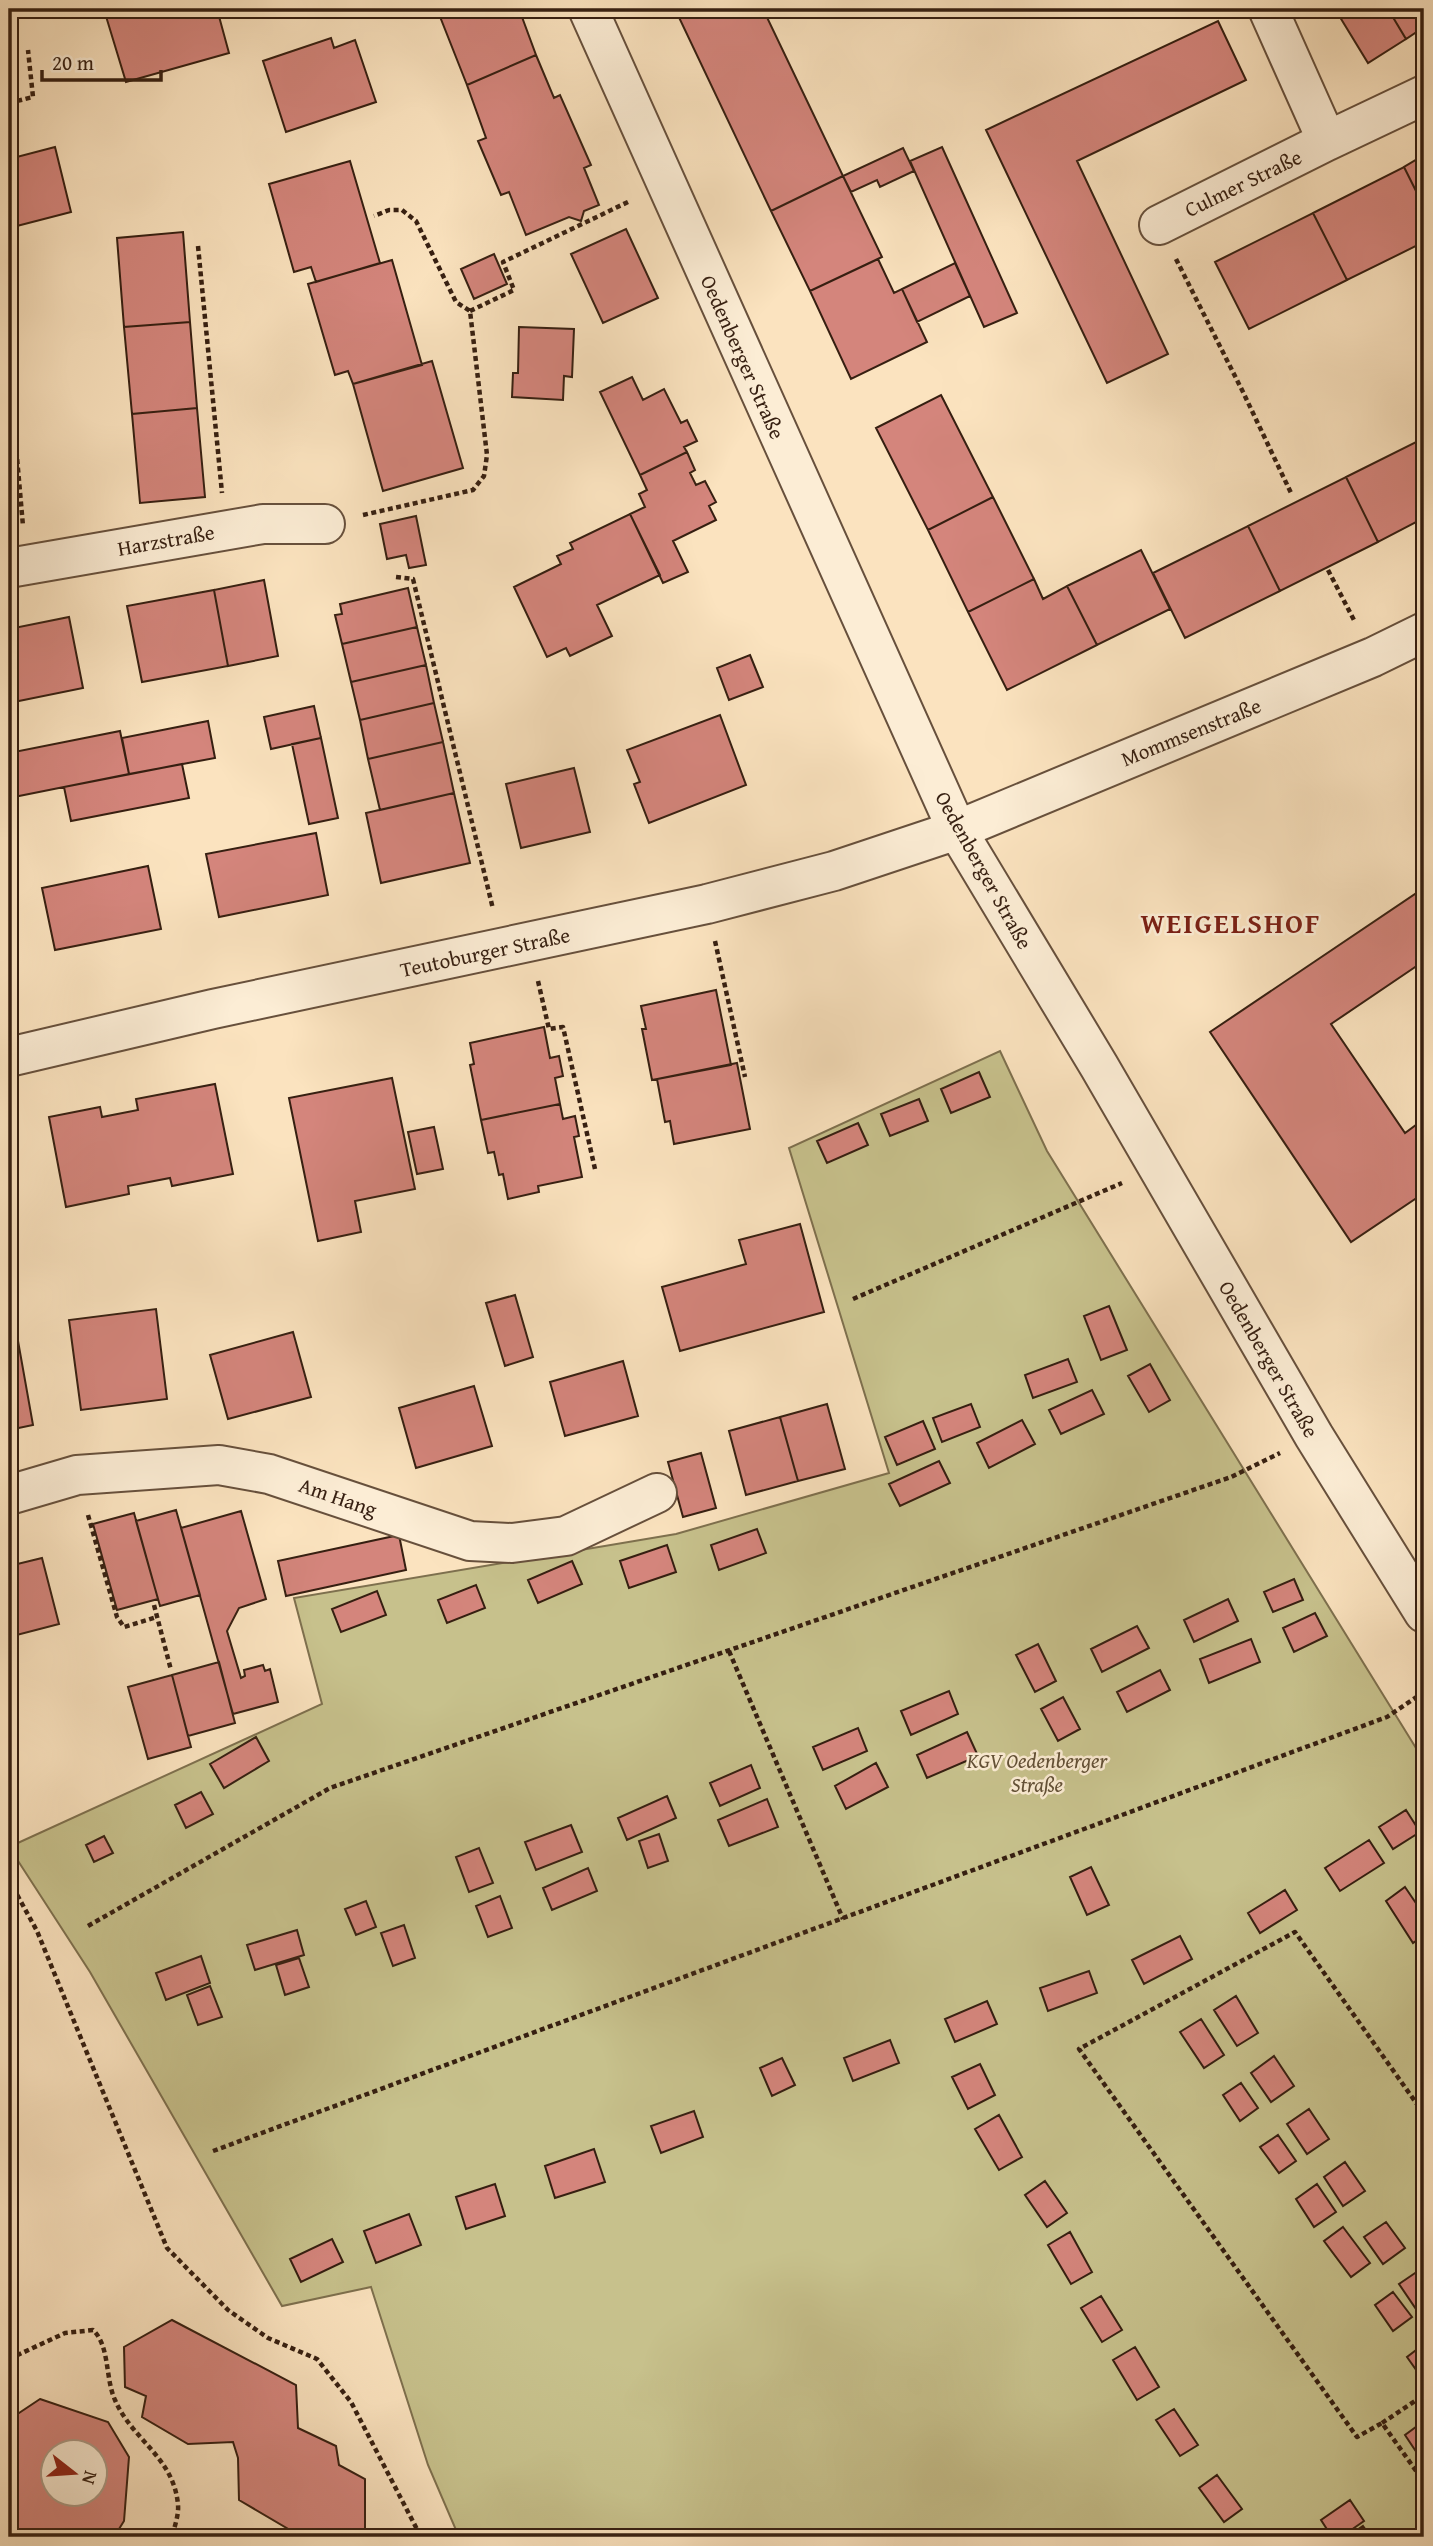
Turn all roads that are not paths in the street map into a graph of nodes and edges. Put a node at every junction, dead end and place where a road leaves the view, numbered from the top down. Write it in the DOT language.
graph roads {
  1 [pos="587,9"];
  2 [pos="1268,9"];
  3 [pos="1424,95"];
  4 [pos="1327,141"];
  5 [pos="1159,225"];
  6 [pos="325,524"];
  7 [pos="9,568"];
  8 [pos="1424,632"];
  9 [pos="957,830"];
  10 [pos="9,1056"];
  11 [pos="657,1493"];
  12 [pos="9,1495"];
  13 [pos="1424,1613"];
  1 -- 9 [label="street, Oedenberger Straße"];
  2 -- 4 [label="street, Culmer Straße"];
  3 -- 4 [label="street, Culmer Straße"];
  4 -- 5 [label="street, Culmer Straße"];
  6 -- 7 [label="street, Harzstraße"];
  8 -- 9 [label="street, Mommsenstraße"];
  9 -- 10 [label="street, Teutoburger Straße"];
  9 -- 13 [label="street, Oedenberger Straße"];
  11 -- 12 [label="street, Am Hang"];
}
